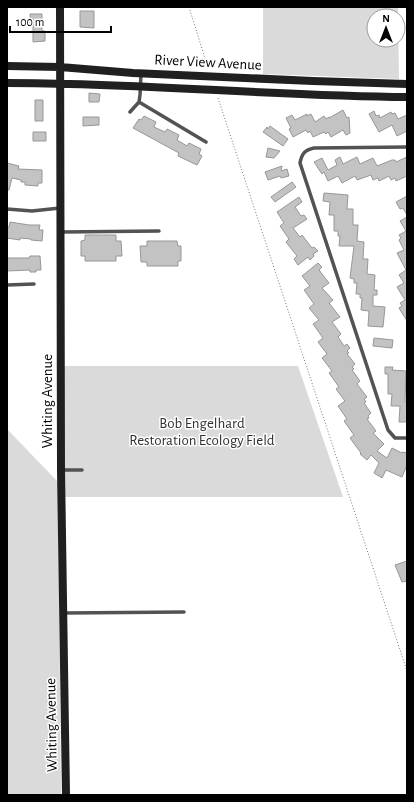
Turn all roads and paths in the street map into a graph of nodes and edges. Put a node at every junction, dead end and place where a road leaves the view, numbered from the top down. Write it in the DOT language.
graph roads {
  1 [pos="60,7"];
  2 [pos="189,7"];
  3 [pos="7,66"];
  4 [pos="60,67"];
  5 [pos="141,73"];
  6 [pos="210,76"];
  7 [pos="7,83"];
  8 [pos="61,83"];
  9 [pos="407,84"];
  10 [pos="141,86"];
  11 [pos="215,89"];
  12 [pos="407,96"];
  13 [pos="139,102"];
  14 [pos="130,112"];
  15 [pos="206,142"];
  16 [pos="407,147"];
  17 [pos="60,208"];
  18 [pos="7,210"];
  19 [pos="159,231"];
  20 [pos="60,232"];
  21 [pos="34,284"];
  22 [pos="7,285"];
  23 [pos="407,438"];
  24 [pos="61,470"];
  25 [pos="82,470"];
  26 [pos="184,612"];
  27 [pos="63,613"];
  28 [pos="407,671"];
  29 [pos="66,795"];
  1 -- 4 [label="main road, Whiting Avenue"];
  2 -- 6 [label="path"];
  3 -- 4 [label="main road, River View Avenue"];
  4 -- 5 [label="main road, River View Avenue"];
  4 -- 8 [label="main road, Whiting Avenue"];
  5 -- 6 [label="main road, River View Avenue"];
  5 -- 10 [label="lane"];
  6 -- 9 [label="main road, River View Avenue"];
  7 -- 8 [label="main road, River View Avenue"];
  8 -- 10 [label="main road, River View Avenue"];
  8 -- 17 [label="main road, Whiting Avenue"];
  10 -- 11 [label="main road, River View Avenue"];
  10 -- 13 [label="lane"];
  11 -- 12 [label="main road, River View Avenue"];
  11 -- 28 [label="path"];
  13 -- 14 [label="lane"];
  13 -- 15 [label="lane"];
  16 -- 23 [label="lane"];
  17 -- 18 [label="lane"];
  17 -- 20 [label="main road, Whiting Avenue"];
  19 -- 20 [label="lane"];
  20 -- 24 [label="main road, Whiting Avenue"];
  21 -- 22 [label="lane"];
  24 -- 25 [label="lane"];
  24 -- 27 [label="main road, Whiting Avenue"];
  26 -- 27 [label="lane"];
  27 -- 29 [label="main road, Whiting Avenue"];
}
